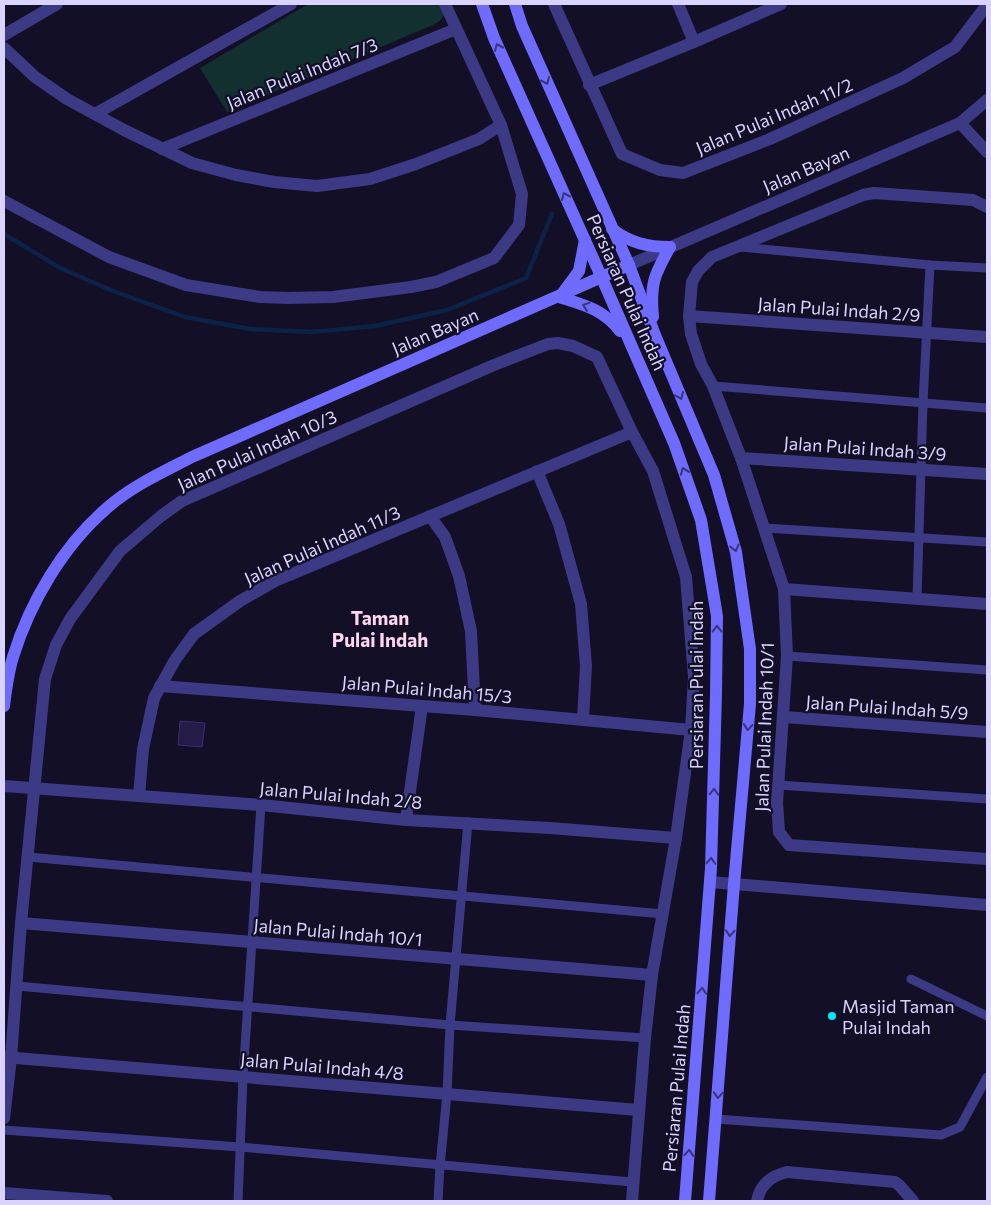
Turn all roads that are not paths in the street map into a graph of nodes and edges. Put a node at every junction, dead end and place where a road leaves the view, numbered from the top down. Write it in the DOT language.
graph roads {
  1 [pos="57,4"];
  2 [pos="291,4"];
  3 [pos="445,4"];
  4 [pos="482,4"];
  5 [pos="515,4"];
  6 [pos="554,4"];
  7 [pos="678,4"];
  8 [pos="781,4"];
  9 [pos="987,5"];
  10 [pos="456,29"];
  11 [pos="4,35"];
  12 [pos="694,42"];
  13 [pos="4,48"];
  14 [pos="589,85"];
  15 [pos="987,100"];
  16 [pos="94,114"];
  17 [pos="960,123"];
  18 [pos="501,125"];
  19 [pos="162,149"];
  20 [pos="987,152"];
  21 [pos="4,201"];
  22 [pos="987,207"];
  23 [pos="612,228"];
  24 [pos="585,240"];
  25 [pos="738,246"];
  26 [pos="670,247"];
  27 [pos="629,265"];
  28 [pos="930,265"];
  29 [pos="987,268"];
  30 [pos="601,276"];
  31 [pos="559,297"];
  32 [pos="689,316"];
  33 [pos="927,333"];
  34 [pos="655,335"];
  35 [pos="987,337"];
  36 [pos="632,347"];
  37 [pos="713,386"];
  38 [pos="923,403"];
  39 [pos="987,408"];
  40 [pos="632,432"];
  41 [pos="741,458"];
  42 [pos="921,469"];
  43 [pos="538,471"];
  44 [pos="987,474"];
  45 [pos="430,516"];
  46 [pos="765,528"];
  47 [pos="918,538"];
  48 [pos="987,542"];
  49 [pos="784,589"];
  50 [pos="917,599"];
  51 [pos="987,604"];
  52 [pos="787,656"];
  53 [pos="987,670"];
  54 [pos="160,686"];
  55 [pos="4,706"];
  56 [pos="422,706"];
  57 [pos="475,710"];
  58 [pos="784,717"];
  59 [pos="583,720"];
  60 [pos="691,730"];
  61 [pos="987,732"];
  62 [pos="779,785"];
  63 [pos="4,786"];
  64 [pos="34,788"];
  65 [pos="139,796"];
  66 [pos="987,799"];
  67 [pos="261,805"];
  68 [pos="406,820"];
  69 [pos="468,822"];
  70 [pos="676,838"];
  71 [pos="28,857"];
  72 [pos="987,859"];
  73 [pos="257,877"];
  74 [pos="710,882"];
  75 [pos="734,884"];
  76 [pos="462,895"];
  77 [pos="987,905"];
  78 [pos="663,914"];
  79 [pos="21,923"];
  80 [pos="252,942"];
  81 [pos="456,959"];
  82 [pos="652,976"];
  83 [pos="911,979"];
  84 [pos="17,986"];
  85 [pos="247,1007"];
  86 [pos="987,1016"];
  87 [pos="450,1025"];
  88 [pos="644,1038"];
  89 [pos="8,1057"];
  90 [pos="243,1077"];
  91 [pos="987,1077"];
  92 [pos="447,1094"];
  93 [pos="638,1110"];
  94 [pos="4,1118"];
  95 [pos="716,1119"];
  96 [pos="4,1130"];
  97 [pos="240,1147"];
  98 [pos="440,1166"];
  99 [pos="632,1182"];
  100 [pos="4,1193"];
  101 [pos="107,1201"];
  102 [pos="238,1201"];
  103 [pos="438,1201"];
  104 [pos="632,1201"];
  105 [pos="684,1201"];
  106 [pos="709,1201"];
  107 [pos="757,1201"];
  108 [pos="913,1201"];
  1 -- 11 [label="street"];
  2 -- 16 [label="street"];
  3 -- 10 [label="street"];
  24 -- 4 [label="main road, Persiaran Pulai Indah, one-way"];
  5 -- 23 [label="main road, Persiaran Pulai Indah, one-way"];
  6 -- 14 [label="street, Jalan Pulai Indah 11/2"];
  7 -- 12 [label="street"];
  8 -- 12 [label="street"];
  9 -- 14 [label="street, Jalan Pulai Indah 11/2"];
  10 -- 18 [label="street"];
  10 -- 19 [label="street, Jalan Pulai Indah 7/3"];
  12 -- 14 [label="street"];
  13 -- 16 [label="street"];
  15 -- 17 [label="street, Jalan Bayan"];
  16 -- 19 [label="street"];
  17 -- 20 [label="street"];
  17 -- 26 [label="street, Jalan Bayan"];
  18 -- 19 [label="street"];
  18 -- 21 [label="street"];
  22 -- 25 [label="street"];
  23 -- 26 [label="main road"];
  23 -- 27 [label="main road, Persiaran Pulai Indah"];
  24 -- 30 [label="main road, Persiaran Pulai Indah"];
  24 -- 31 [label="main road"];
  25 -- 28 [label="lane"];
  25 -- 32 [label="street, Jalan Pulai Indah 10/1"];
  26 -- 27 [label="street, Jalan Bayan"];
  26 -- 34 [label="main road"];
  27 -- 30 [label="main road, Jalan Bayan"];
  27 -- 34 [label="main road, Persiaran Pulai Indah"];
  28 -- 29 [label="lane"];
  28 -- 33 [label="lane"];
  30 -- 31 [label="main road, Jalan Bayan"];
  30 -- 36 [label="main road, Persiaran Pulai Indah"];
  36 -- 31 [label="main road, one-way"];
  31 -- 55 [label="main road, Jalan Bayan"];
  32 -- 33 [label="street, Jalan Pulai Indah 2/9"];
  32 -- 37 [label="street, Jalan Pulai Indah 10/1"];
  33 -- 35 [label="street, Jalan Pulai Indah 2/9"];
  33 -- 38 [label="lane"];
  34 -- 75 [label="main road, Persiaran Pulai Indah, one-way"];
  74 -- 36 [label="main road, Persiaran Pulai Indah, one-way"];
  37 -- 38 [label="lane"];
  37 -- 41 [label="street, Jalan Pulai Indah 10/1"];
  38 -- 39 [label="lane"];
  38 -- 42 [label="lane"];
  40 -- 43 [label="street, Jalan Pulai Indah 11/3"];
  40 -- 60 [label="street"];
  40 -- 64 [label="street, Jalan Pulai Indah 10/3"];
  41 -- 42 [label="street, Jalan Pulai Indah 3/9"];
  41 -- 46 [label="street, Jalan Pulai Indah 10/1"];
  42 -- 44 [label="street, Jalan Pulai Indah 3/9"];
  42 -- 47 [label="lane"];
  43 -- 45 [label="street, Jalan Pulai Indah 11/3"];
  43 -- 59 [label="street"];
  45 -- 54 [label="street, Jalan Pulai Indah 11/3"];
  45 -- 57 [label="street"];
  46 -- 47 [label="lane"];
  46 -- 49 [label="street, Jalan Pulai Indah 10/1"];
  47 -- 48 [label="lane"];
  47 -- 50 [label="lane"];
  49 -- 50 [label="street"];
  49 -- 52 [label="street, Jalan Pulai Indah 10/1"];
  50 -- 51 [label="street"];
  52 -- 53 [label="lane"];
  52 -- 58 [label="street, Jalan Pulai Indah 10/1"];
  54 -- 56 [label="street, Jalan Pulai Indah 15/3"];
  54 -- 65 [label="street, Jalan Pulai Indah 11/3"];
  56 -- 57 [label="street, Jalan Pulai Indah 15/3"];
  56 -- 68 [label="street"];
  57 -- 59 [label="street, Jalan Pulai Indah 15/3"];
  58 -- 61 [label="street, Jalan Pulai Indah 5/9"];
  58 -- 62 [label="street, Jalan Pulai Indah 10/1"];
  59 -- 60 [label="street, Jalan Pulai Indah 15/3"];
  60 -- 70 [label="street"];
  62 -- 66 [label="lane"];
  62 -- 72 [label="street, Jalan Pulai Indah 10/1"];
  63 -- 64 [label="street, Jalan Pulai Indah 2/8"];
  64 -- 65 [label="street, Jalan Pulai Indah 2/8"];
  64 -- 71 [label="street, Jalan Pulai Indah 10/3"];
  65 -- 67 [label="street, Jalan Pulai Indah 2/8"];
  67 -- 68 [label="street, Jalan Pulai Indah 2/8"];
  67 -- 73 [label="lane"];
  68 -- 69 [label="street, Jalan Pulai Indah 2/8"];
  69 -- 70 [label="street, Jalan Pulai Indah 2/8"];
  69 -- 76 [label="lane"];
  70 -- 78 [label="street"];
  71 -- 73 [label="lane"];
  71 -- 79 [label="street, Jalan Pulai Indah 10/3"];
  73 -- 76 [label="lane"];
  73 -- 80 [label="lane"];
  74 -- 75 [label="street"];
  105 -- 74 [label="main road, Persiaran Pulai Indah, one-way"];
  75 -- 77 [label="street"];
  75 -- 95 [label="main road, Persiaran Pulai Indah, one-way"];
  76 -- 78 [label="lane"];
  76 -- 81 [label="lane"];
  78 -- 82 [label="street"];
  79 -- 80 [label="street, Jalan Pulai Indah 10/1"];
  79 -- 84 [label="street, Jalan Pulai Indah 10/3"];
  80 -- 81 [label="street, Jalan Pulai Indah 10/1"];
  80 -- 85 [label="lane"];
  81 -- 82 [label="street, Jalan Pulai Indah 10/1"];
  81 -- 87 [label="lane"];
  82 -- 88 [label="street"];
  83 -- 86 [label="lane"];
  84 -- 85 [label="lane"];
  84 -- 89 [label="street, Jalan Pulai Indah 10/3"];
  85 -- 87 [label="lane"];
  85 -- 90 [label="lane"];
  87 -- 88 [label="lane"];
  87 -- 92 [label="lane"];
  88 -- 93 [label="street"];
  89 -- 90 [label="street, Jalan Pulai Indah 4/8"];
  89 -- 94 [label="street, Jalan Pulai Indah 10/3"];
  90 -- 92 [label="street, Jalan Pulai Indah 4/8"];
  90 -- 97 [label="lane"];
  91 -- 95 [label="lane"];
  92 -- 93 [label="street, Jalan Pulai Indah 4/8"];
  92 -- 98 [label="lane"];
  93 -- 99 [label="street"];
  95 -- 106 [label="main road, Persiaran Pulai Indah"];
  96 -- 97 [label="lane"];
  97 -- 98 [label="lane"];
  97 -- 102 [label="lane"];
  98 -- 99 [label="lane"];
  98 -- 103 [label="lane"];
  99 -- 104 [label="street"];
  100 -- 101 [label="street"];
  107 -- 108 [label="street"];
}
